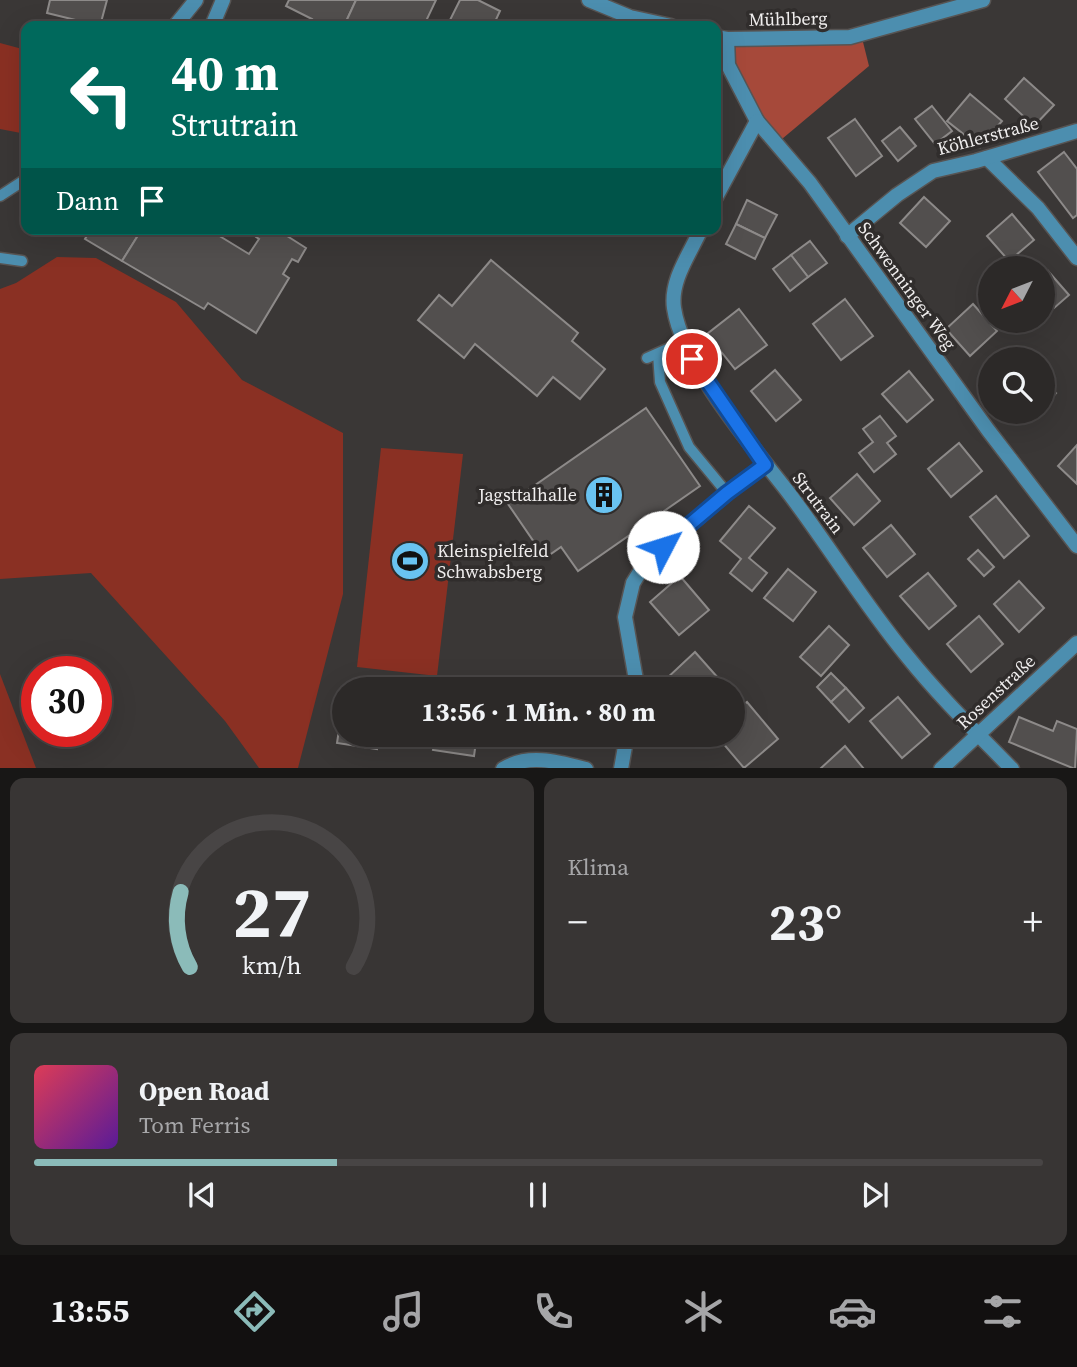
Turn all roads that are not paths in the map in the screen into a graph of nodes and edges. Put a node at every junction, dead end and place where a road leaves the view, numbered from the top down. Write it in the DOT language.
graph roads {
  1 [pos="196,0"];
  2 [pos="223,0"];
  3 [pos="589,0"];
  4 [pos="983,0"];
  5 [pos="179,21"];
  6 [pos="214,21"];
  7 [pos="648,21"];
  8 [pos="721,38"];
  9 [pos="757,121"];
  10 [pos="1077,131"];
  11 [pos="987,158"];
  12 [pos="21,182"];
  13 [pos="721,188"];
  14 [pos="0,196"];
  15 [pos="698,235"];
  16 [pos="847,236"];
  17 [pos="0,258"];
  18 [pos="1077,258"];
  19 [pos="22,261"];
  20 [pos="683,342"];
  21 [pos="765,465"];
  22 [pos="727,493"];
  23 [pos="1077,546"];
  24 [pos="1077,643"];
  25 [pos="635,677"];
  26 [pos="979,735"];
  27 [pos="625,747"];
  28 [pos="503,768"];
  29 [pos="586,768"];
  30 [pos="621,768"];
  31 [pos="941,768"];
  32 [pos="1012,768"];
  1 -- 5 [label="street"];
  2 -- 6 [label="street"];
  3 -- 7 [label="street"];
  4 -- 8 [label="street, Mühlberg"];
  8 -- 9 [label="street, Schwenninger Weg"];
  9 -- 13 [label="street"];
  9 -- 16 [label="street, Schwenninger Weg"];
  10 -- 11 [label="street, Köhlerstraße"];
  11 -- 16 [label="street, Köhlerstraße"];
  11 -- 18 [label="street"];
  12 -- 14 [label="lane"];
  15 -- 20 [label="street, Strutrain"];
  16 -- 23 [label="street, Schwenninger Weg"];
  17 -- 19 [label="lane"];
  20 -- 21 [label="street, Strutrain"];
  20 -- 22 [label="lane"];
  21 -- 22 [label="street"];
  21 -- 26 [label="street, Strutrain"];
  22 -- 25 [label="street"];
  24 -- 26 [label="street, Rosenstraße"];
  26 -- 31 [label="street, Rosenstraße"];
  26 -- 32 [label="street, Strutrain"];
  27 -- 30 [label="street"];
  28 -- 29 [label="street"];
}
